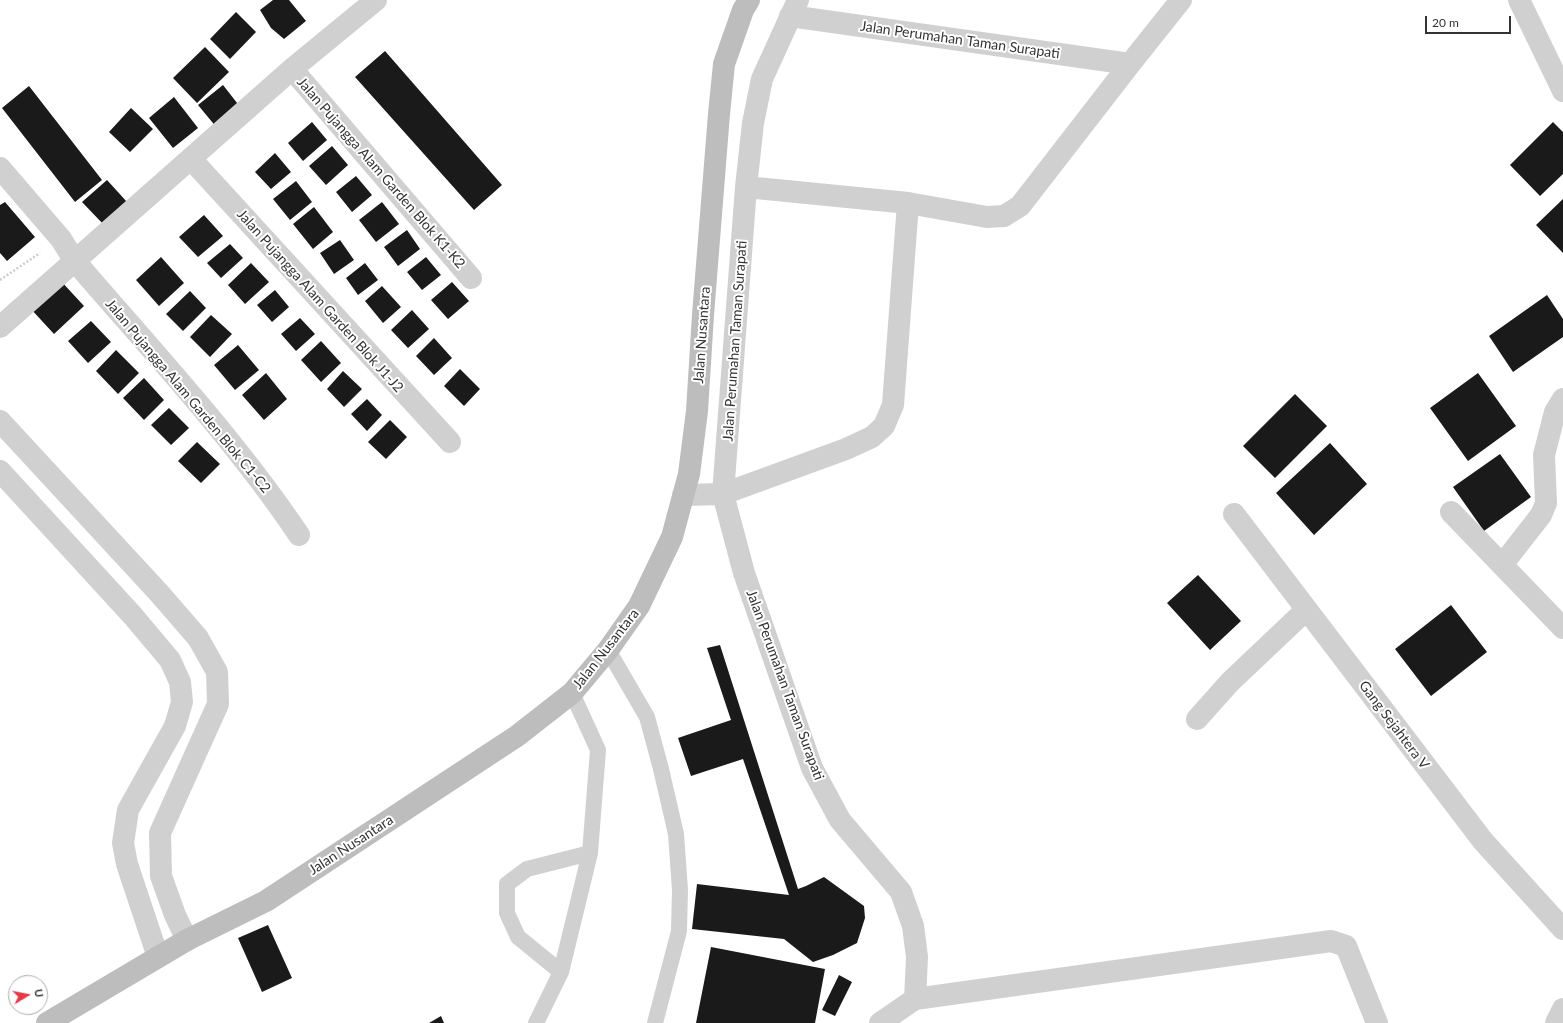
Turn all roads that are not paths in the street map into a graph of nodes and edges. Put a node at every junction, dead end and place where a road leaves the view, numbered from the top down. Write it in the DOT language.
graph roads {
  1 [pos="376,0"];
  2 [pos="749,0"];
  3 [pos="1181,0"];
  4 [pos="1520,0"];
  5 [pos="794,8"];
  6 [pos="1130,64"];
  7 [pos="292,69"];
  8 [pos="1563,91"];
  9 [pos="191,159"];
  10 [pos="0,168"];
  11 [pos="746,188"];
  12 [pos="908,203"];
  13 [pos="74,260"];
  14 [pos="471,278"];
  15 [pos="0,327"];
  16 [pos="1563,399"];
  17 [pos="0,421"];
  18 [pos="450,442"];
  19 [pos="0,472"];
  20 [pos="723,494"];
  21 [pos="683,495"];
  22 [pos="1451,512"];
  23 [pos="1234,514"];
  24 [pos="299,535"];
  25 [pos="1502,565"];
  26 [pos="1306,610"];
  27 [pos="1563,628"];
  28 [pos="608,650"];
  29 [pos="572,693"];
  30 [pos="1196,720"];
  31 [pos="590,853"];
  32 [pos="1563,929"];
  33 [pos="187,940"];
  34 [pos="158,957"];
  35 [pos="561,972"];
  36 [pos="915,999"];
  37 [pos="1563,1009"];
  38 [pos="47,1023"];
  39 [pos="536,1023"];
  40 [pos="655,1023"];
  41 [pos="880,1023"];
  42 [pos="1377,1023"];
  43 [pos="1556,1023"];
  1 -- 7 [label="street"];
  2 -- 21 [label="street, Jalan Nusantara"];
  3 -- 6 [label="street"];
  4 -- 8 [label="street"];
  5 -- 6 [label="street, Jalan Perumahan Taman Surapati"];
  5 -- 11 [label="street, Jalan Perumahan Taman Surapati"];
  6 -- 12 [label="street"];
  7 -- 9 [label="street"];
  7 -- 14 [label="street, Jalan Pujangga Alam Garden Blok K1-K2"];
  9 -- 13 [label="street"];
  9 -- 18 [label="street, Jalan Pujangga Alam Garden Blok J1-J2"];
  10 -- 13 [label="street, Jalan Pujangga Alam Garden Blok C1-C2"];
  11 -- 12 [label="street"];
  11 -- 20 [label="street, Jalan Perumahan Taman Surapati"];
  12 -- 20 [label="street"];
  13 -- 15 [label="street"];
  13 -- 24 [label="street, Jalan Pujangga Alam Garden Blok C1-C2"];
  16 -- 25 [label="street"];
  17 -- 33 [label="street"];
  19 -- 34 [label="street"];
  20 -- 21 [label="street"];
  20 -- 36 [label="street, Jalan Perumahan Taman Surapati"];
  21 -- 28 [label="street, Jalan Nusantara"];
  22 -- 25 [label="street"];
  23 -- 26 [label="street, Gang Sejahtera V"];
  25 -- 27 [label="street"];
  26 -- 30 [label="street"];
  26 -- 32 [label="street, Gang Sejahtera V"];
  28 -- 29 [label="street, Jalan Nusantara"];
  28 -- 40 [label="lane"];
  29 -- 31 [label="lane"];
  29 -- 33 [label="street, Jalan Nusantara"];
  31 -- 35 [label="lane"];
  31 -- 35 [label="lane"];
  33 -- 34 [label="street, Jalan Nusantara"];
  34 -- 38 [label="street, Jalan Nusantara"];
  35 -- 39 [label="lane"];
  36 -- 41 [label="street"];
  36 -- 42 [label="street"];
  37 -- 43 [label="street"];
}
